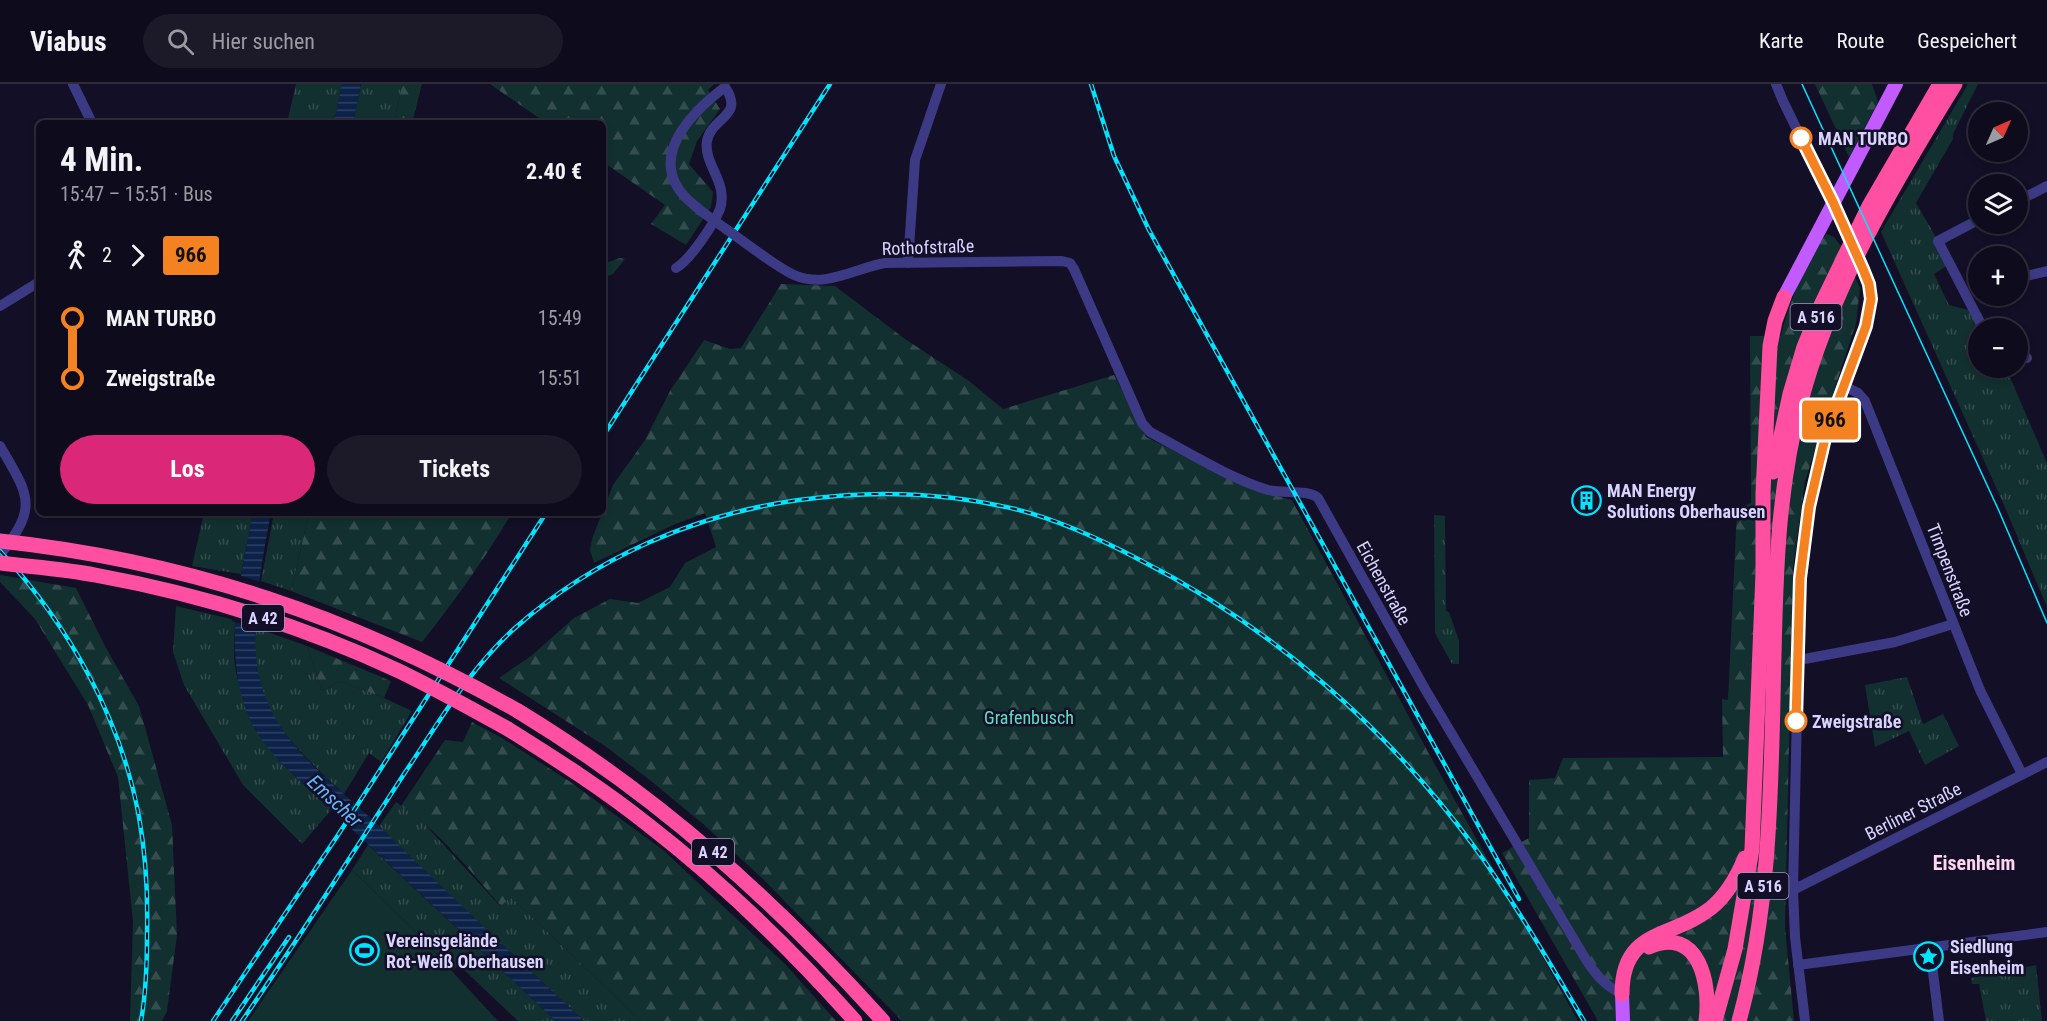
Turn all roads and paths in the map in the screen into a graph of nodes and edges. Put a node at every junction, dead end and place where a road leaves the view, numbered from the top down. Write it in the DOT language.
graph roads {
  1 [pos="73,84"];
  2 [pos="941,84"];
  3 [pos="1776,84"];
  4 [pos="1896,84"];
  5 [pos="1940,84"];
  6 [pos="1955,84"];
  7 [pos="91,120"];
  8 [pos="2047,186"];
  9 [pos="2028,196"];
  10 [pos="1833,202"];
  11 [pos="1968,225"];
  12 [pos="908,263"];
  13 [pos="1070,263"];
  14 [pos="676,268"];
  15 [pos="2047,271"];
  16 [pos="2028,276"];
  17 [pos="36,285"];
  18 [pos="1784,297"];
  19 [pos="0,306"];
  20 [pos="1978,318"];
  21 [pos="1842,385"];
  22 [pos="0,446"];
  23 [pos="0,541"];
  24 [pos="0,555"];
  25 [pos="0,562"];
  26 [pos="1763,573"];
  27 [pos="1953,624"];
  28 [pos="1798,660"];
  29 [pos="2047,762"];
  30 [pos="2022,774"];
  31 [pos="1752,849"];
  32 [pos="1793,891"];
  33 [pos="2047,932"];
  34 [pos="1930,948"];
  35 [pos="1753,958"];
  36 [pos="1798,964"];
  37 [pos="1622,994"];
  38 [pos="855,1021"];
  39 [pos="883,1021"];
  40 [pos="1623,1021"];
  41 [pos="1706,1021"];
  42 [pos="1715,1021"];
  43 [pos="1739,1021"];
  44 [pos="1747,1021"];
  45 [pos="1805,1021"];
  46 [pos="1939,1021"];
  1 -- 7 [label="street"];
  2 -- 12 [label="street"];
  3 -- 10 [label="street"];
  4 -- 10 [label="main road"];
  5 -- 26 [label="highway, A 516"];
  6 -- 35 [label="highway, A 516"];
  8 -- 9 [label="street"];
  10 -- 18 [label="main road"];
  10 -- 21 [label="street, bridge"];
  11 -- 20 [label="street"];
  12 -- 13 [label="street, Rothofstraße"];
  12 -- 14 [label="street, Rothofstraße, bridge"];
  13 -- 37 [label="street, Eichenstraße"];
  15 -- 16 [label="street"];
  17 -- 19 [label="street"];
  18 -- 26 [label="highway"];
  21 -- 27 [label="street, Timpenstraße"];
  21 -- 28 [label="street"];
  22 -- 24 [label="street"];
  23 -- 39 [label="highway, A 42, bridge"];
  25 -- 38 [label="highway, A 42, bridge"];
  26 -- 31 [label="highway, A 516"];
  27 -- 28 [label="street"];
  27 -- 30 [label="street, Timpenstraße"];
  28 -- 32 [label="street"];
  29 -- 30 [label="street, Berliner Straße"];
  30 -- 32 [label="street, Berliner Straße"];
  31 -- 37 [label="highway"];
  31 -- 42 [label="highway, A 516"];
  32 -- 36 [label="street"];
  33 -- 34 [label="street"];
  34 -- 36 [label="street"];
  34 -- 46 [label="street"];
  35 -- 43 [label="highway, A 516"];
  35 -- 44 [label="highway"];
  36 -- 45 [label="street"];
  37 -- 40 [label="main road"];
  37 -- 41 [label="highway"];
}
